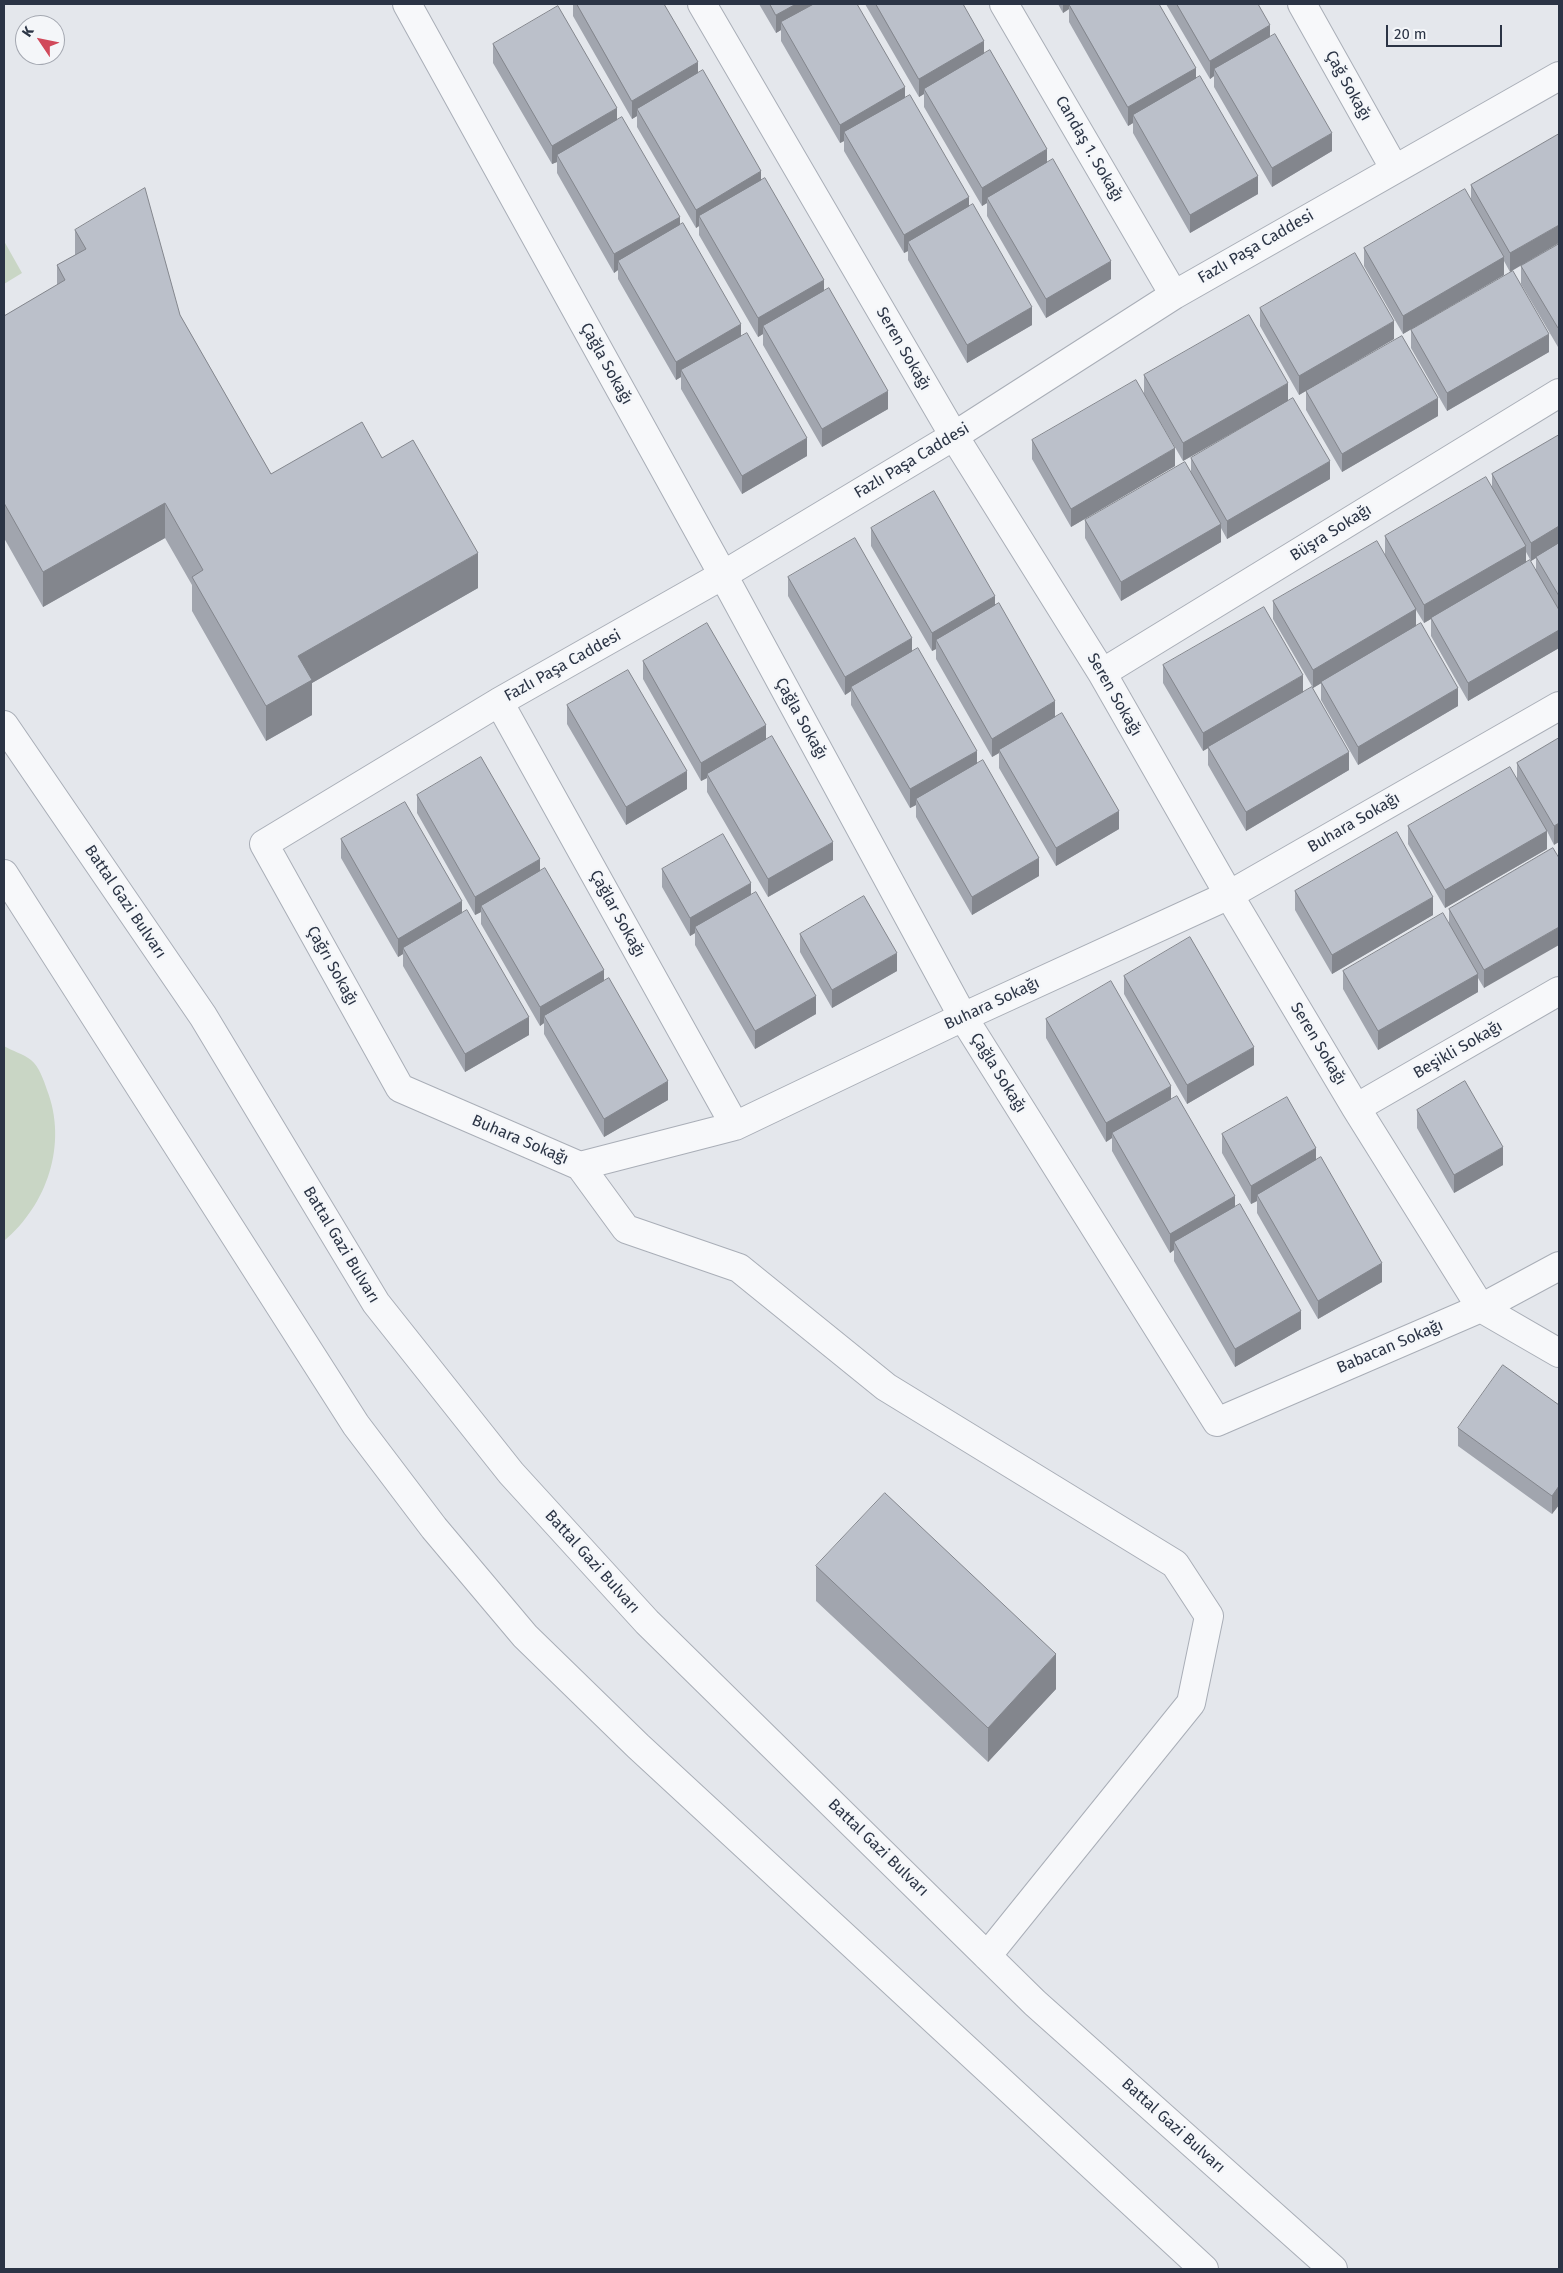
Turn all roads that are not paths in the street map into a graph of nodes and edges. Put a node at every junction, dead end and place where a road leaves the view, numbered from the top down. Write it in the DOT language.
graph roads {
  1 [pos="407,4"];
  2 [pos="702,4"];
  3 [pos="1004,4"];
  4 [pos="1302,4"];
  5 [pos="1559,76"];
  6 [pos="1394,168"];
  7 [pos="1174,295"];
  8 [pos="1559,393"];
  9 [pos="954,436"];
  10 [pos="723,575"];
  11 [pos="1102,673"];
  12 [pos="499,702"];
  13 [pos="1559,706"];
  14 [pos="4,724"];
  15 [pos="264,844"];
  16 [pos="4,874"];
  17 [pos="1229,895"];
  18 [pos="1559,992"];
  19 [pos="963,1017"];
  20 [pos="400,1088"];
  21 [pos="1356,1108"];
  22 [pos="735,1126"];
  23 [pos="580,1166"];
  24 [pos="1559,1266"];
  25 [pos="1481,1308"];
  26 [pos="1559,1353"];
  27 [pos="1217,1422"];
  28 [pos="987,1956"];
  29 [pos="1204,2269"];
  30 [pos="1333,2269"];
  1 -- 10 [label="street, Çağla Sokağı"];
  2 -- 9 [label="street, Seren Sokağı"];
  3 -- 7 [label="street, Candaş 1. Sokağı"];
  4 -- 6 [label="street, Çağ Sokağı"];
  5 -- 6 [label="street, Fazlı Paşa Caddesi"];
  6 -- 7 [label="street, Fazlı Paşa Caddesi"];
  7 -- 9 [label="street, Fazlı Paşa Caddesi"];
  8 -- 11 [label="street, Büşra Sokağı"];
  9 -- 10 [label="street, Fazlı Paşa Caddesi"];
  9 -- 11 [label="street, Seren Sokağı"];
  10 -- 12 [label="street, Fazlı Paşa Caddesi"];
  10 -- 19 [label="street, Çağla Sokağı"];
  11 -- 17 [label="street, Seren Sokağı"];
  12 -- 15 [label="street, Fazlı Paşa Caddesi"];
  12 -- 22 [label="street, Çağlar Sokağı"];
  13 -- 17 [label="street, Buhara Sokağı"];
  14 -- 28 [label="street, Battal Gazi Bulvarı"];
  15 -- 20 [label="street, Çağrı Sokağı"];
  16 -- 29 [label="street"];
  17 -- 19 [label="street, Buhara Sokağı"];
  17 -- 21 [label="street, Seren Sokağı"];
  18 -- 21 [label="street, Beşikli Sokağı"];
  19 -- 22 [label="street, Buhara Sokağı"];
  19 -- 27 [label="street, Çağla Sokağı"];
  20 -- 23 [label="street, Buhara Sokağı"];
  21 -- 25 [label="street, Seren Sokağı"];
  22 -- 23 [label="street, Buhara Sokağı"];
  23 -- 28 [label="street"];
  24 -- 25 [label="street, Babacan Sokağı"];
  25 -- 26 [label="street, Seren Sokağı"];
  25 -- 27 [label="street, Babacan Sokağı"];
  28 -- 30 [label="street, Battal Gazi Bulvarı"];
}
